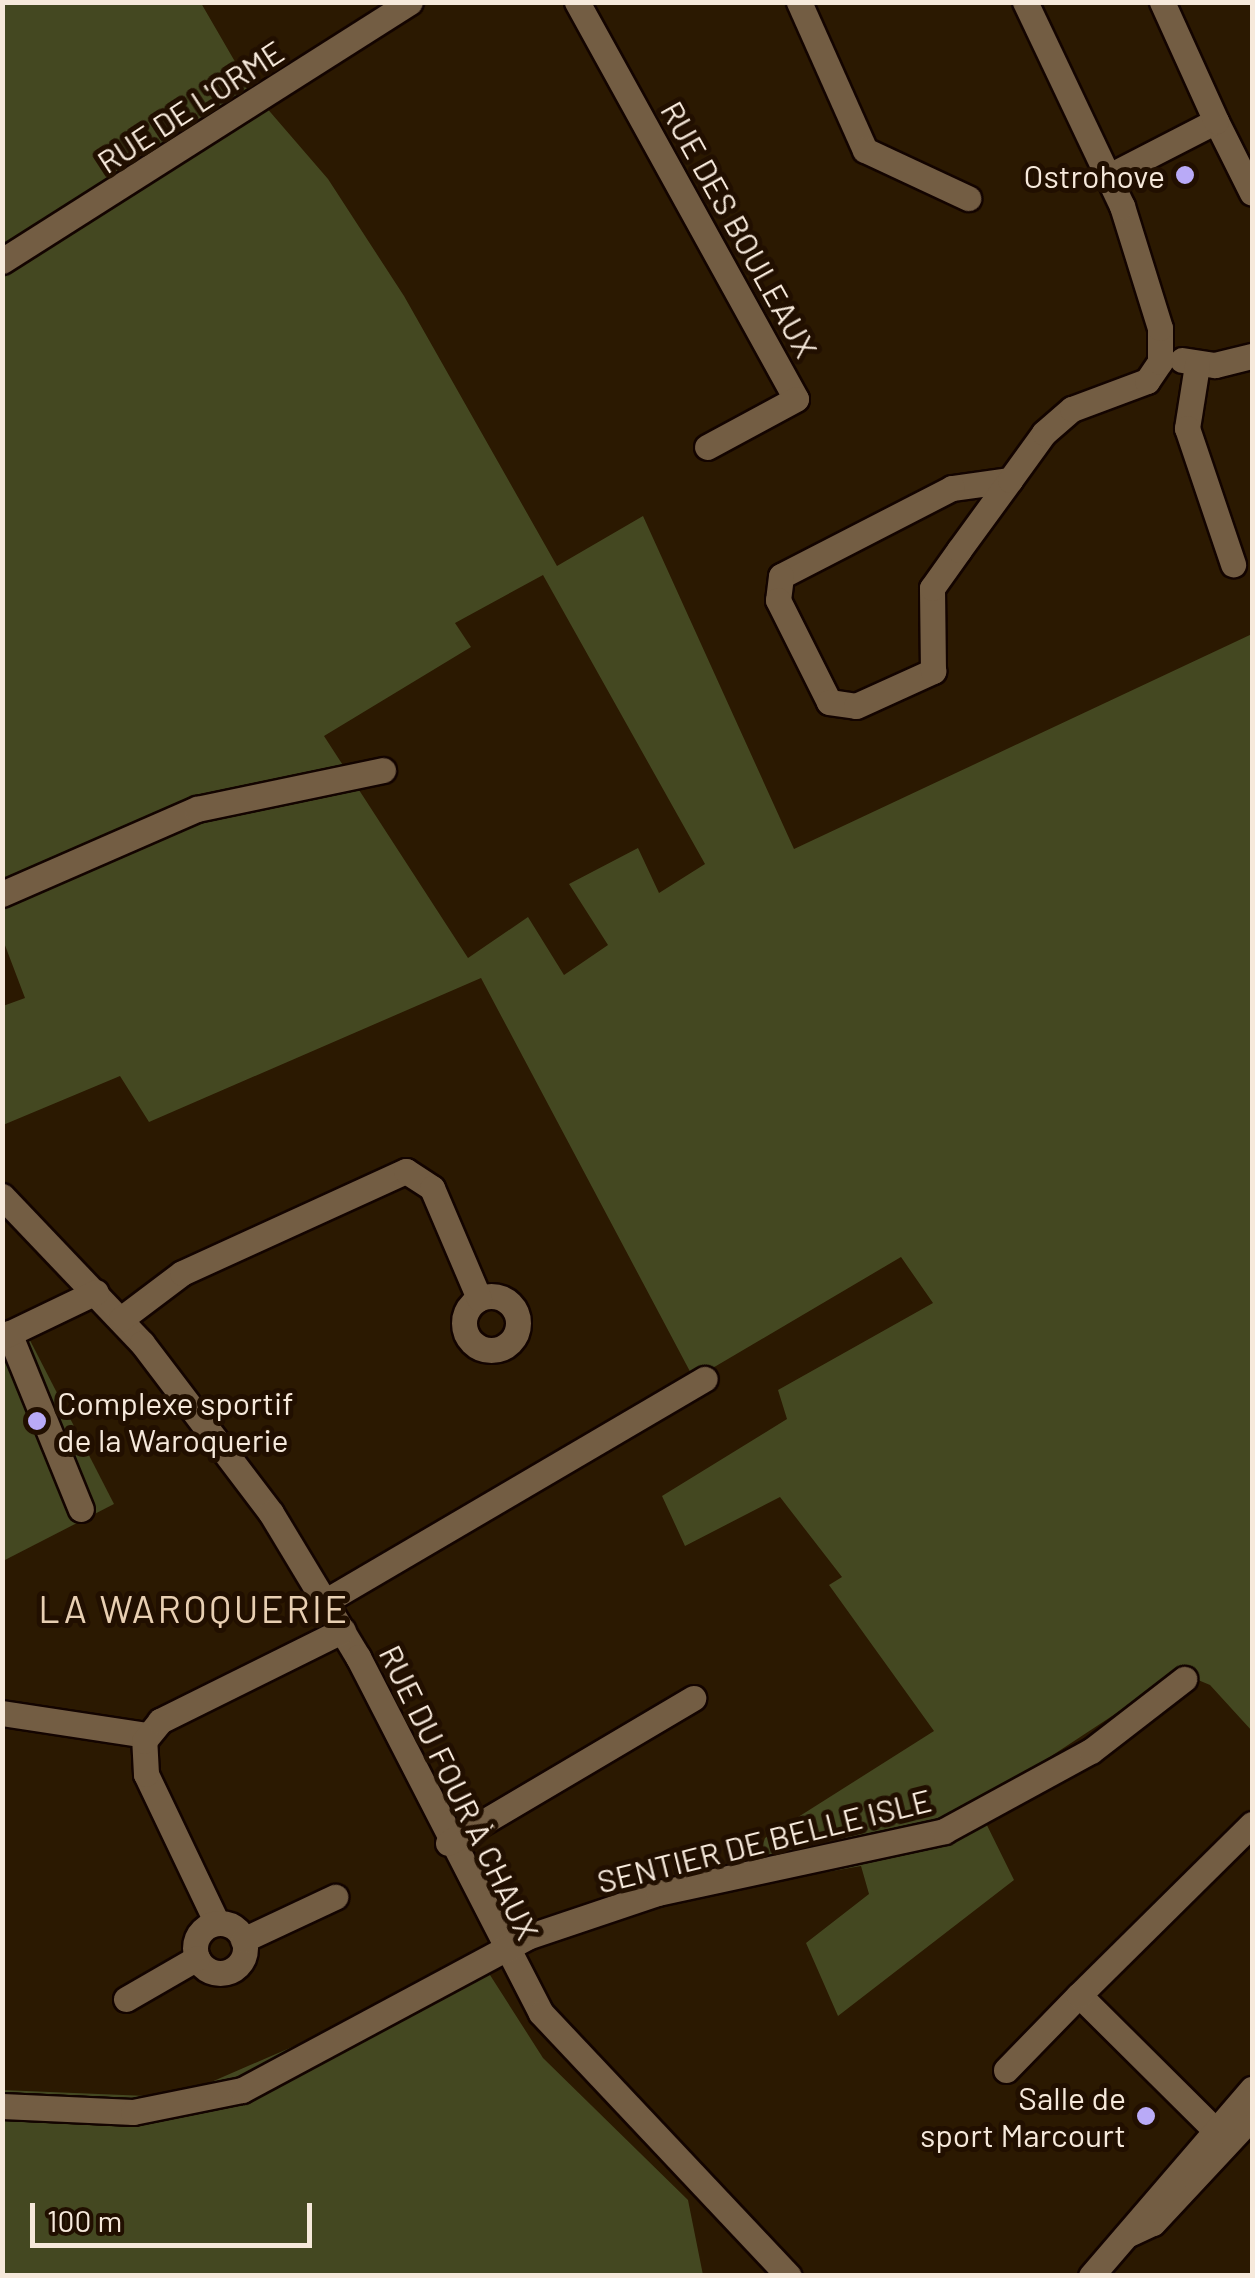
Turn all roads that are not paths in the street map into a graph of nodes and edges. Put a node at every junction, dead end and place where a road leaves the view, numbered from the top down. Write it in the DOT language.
graph roads {
  1 [pos="410,2"];
  2 [pos="577,2"];
  3 [pos="798,2"];
  4 [pos="1025,2"];
  5 [pos="1162,2"];
  6 [pos="1216,121"];
  7 [pos="1246,166"];
  8 [pos="1109,176"];
  9 [pos="1252,194"];
  10 [pos="968,198"];
  11 [pos="2,261"];
  12 [pos="1162,355"];
  13 [pos="1252,356"];
  14 [pos="1197,365"];
  15 [pos="707,447"];
  16 [pos="1010,480"];
  17 [pos="1233,564"];
  18 [pos="383,770"];
  19 [pos="2,894"];
  20 [pos="2,1196"];
  21 [pos="96,1292"];
  22 [pos="480,1298"];
  23 [pos="122,1319"];
  24 [pos="6,1335"];
  25 [pos="705,1379"];
  26 [pos="81,1509"];
  27 [pos="326,1601"];
  28 [pos="343,1630"];
  29 [pos="1184,1680"];
  30 [pos="694,1698"];
  31 [pos="2,1713"];
  32 [pos="146,1735"];
  33 [pos="1252,1824"];
  34 [pos="448,1843"];
  35 [pos="335,1898"];
  36 [pos="217,1924"];
  37 [pos="243,1940"];
  38 [pos="501,1949"];
  39 [pos="196,1958"];
  40 [pos="1079,1995"];
  41 [pos="126,1999"];
  42 [pos="1006,2070"];
  43 [pos="1252,2089"];
  44 [pos="2,2106"];
  45 [pos="1252,2117"];
  46 [pos="1214,2128"];
  47 [pos="1120,2238"];
  48 [pos="790,2276"];
  49 [pos="1091,2276"];
  1 -- 11 [label="street, RUE DE L'ORME"];
  2 -- 15 [label="street, RUE DES BOULEAUX"];
  3 -- 10 [label="street"];
  4 -- 8 [label="street"];
  5 -- 6 [label="street"];
  6 -- 7 [label="street"];
  6 -- 8 [label="street"];
  7 -- 9 [label="street"];
  8 -- 12 [label="street"];
  12 -- 14 [label="street"];
  12 -- 16 [label="street"];
  13 -- 14 [label="street"];
  14 -- 17 [label="street"];
  16 -- 16 [label="street"];
  18 -- 19 [label="street"];
  20 -- 21 [label="street, RUE DU FOUR À CHAUX"];
  21 -- 23 [label="street, RUE DU FOUR À CHAUX"];
  21 -- 24 [label="street"];
  22 -- 23 [label="street"];
  23 -- 27 [label="street, RUE DU FOUR À CHAUX"];
  24 -- 26 [label="street"];
  25 -- 27 [label="street"];
  27 -- 28 [label="street, RUE DU FOUR À CHAUX"];
  28 -- 32 [label="street"];
  28 -- 34 [label="street, RUE DU FOUR À CHAUX"];
  29 -- 38 [label="street, SENTIER DE BELLE ISLE"];
  30 -- 34 [label="street"];
  31 -- 32 [label="street"];
  32 -- 36 [label="street"];
  33 -- 40 [label="street"];
  34 -- 38 [label="street, RUE DU FOUR À CHAUX"];
  35 -- 37 [label="street"];
  36 -- 37 [label="street"];
  36 -- 39 [label="street"];
  37 -- 39 [label="street"];
  38 -- 44 [label="street, SENTIER DE BELLE ISLE"];
  38 -- 48 [label="street, RUE DU FOUR À CHAUX"];
  39 -- 41 [label="street"];
  40 -- 42 [label="street"];
  40 -- 46 [label="street"];
  43 -- 46 [label="street"];
  45 -- 47 [label="street"];
  46 -- 47 [label="street"];
  47 -- 49 [label="street"];
}
